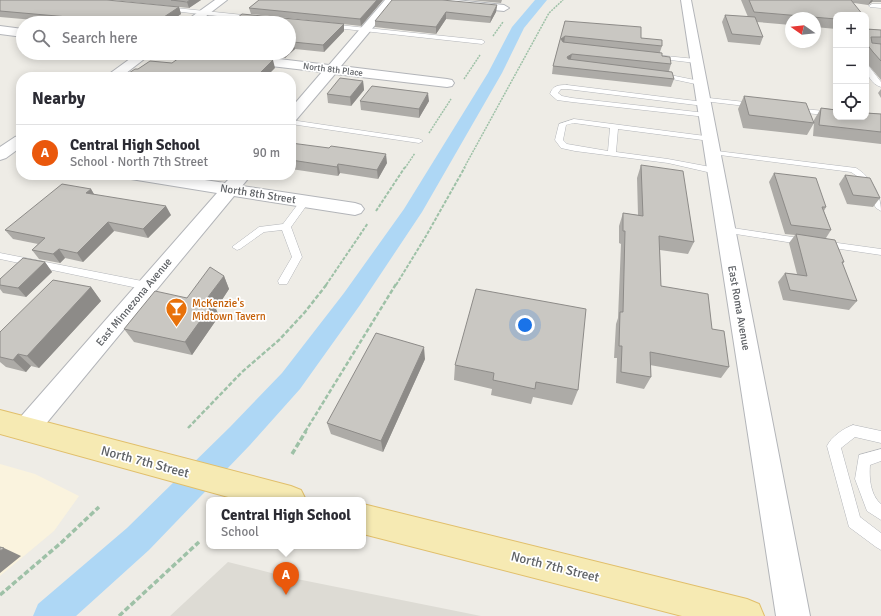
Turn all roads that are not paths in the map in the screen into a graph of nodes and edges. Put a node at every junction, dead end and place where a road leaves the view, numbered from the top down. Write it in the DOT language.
graph roads {
  1 [pos="222,0"];
  2 [pos="391,0"];
  3 [pos="423,0"];
  4 [pos="686,0"];
  5 [pos="872,6"];
  6 [pos="881,6"];
  7 [pos="157,8"];
  8 [pos="504,8"];
  9 [pos="203,13"];
  10 [pos="199,16"];
  11 [pos="230,16"];
  12 [pos="326,26"];
  13 [pos="0,30"];
  14 [pos="365,30"];
  15 [pos="16,32"];
  16 [pos="482,42"];
  17 [pos="647,56"];
  18 [pos="136,60"];
  19 [pos="256,60"];
  20 [pos="696,61"];
  21 [pos="332,69"];
  22 [pos="869,71"];
  23 [pos="119,72"];
  24 [pos="656,74"];
  25 [pos="447,83"];
  26 [pos="881,85"];
  27 [pos="703,100"];
  28 [pos="759,106"];
  29 [pos="790,109"];
  30 [pos="296,111"];
  31 [pos="833,114"];
  32 [pos="296,123"];
  33 [pos="614,127"];
  34 [pos="419,141"];
  35 [pos="16,144"];
  36 [pos="1,154"];
  37 [pos="612,154"];
  38 [pos="713,154"];
  39 [pos="16,156"];
  40 [pos="198,180"];
  41 [pos="235,183"];
  42 [pos="304,202"];
  43 [pos="881,208"];
  44 [pos="355,210"];
  45 [pos="286,227"];
  46 [pos="726,230"];
  47 [pos="237,248"];
  48 [pos="881,252"];
  49 [pos="0,256"];
  50 [pos="283,281"];
  51 [pos="147,286"];
  52 [pos="0,422"];
  53 [pos="26,429"];
  54 [pos="881,437"];
  55 [pos="881,455"];
  56 [pos="279,497"];
  57 [pos="881,513"];
  58 [pos="366,520"];
  59 [pos="881,542"];
  60 [pos="747,616"];
  61 [pos="793,616"];
  1 -- 9 [label="street"];
  2 -- 14 [label="street"];
  3 -- 8 [label="street"];
  4 -- 20 [label="street, East Roma Avenue"];
  5 -- 6 [label="lane"];
  7 -- 9 [label="lane"];
  9 -- 10 [label="street"];
  9 -- 11 [label="lane"];
  12 -- 14 [label="lane"];
  13 -- 15 [label="street"];
  14 -- 16 [label="lane"];
  14 -- 21 [label="street"];
  17 -- 20 [label="lane"];
  18 -- 23 [label="street"];
  19 -- 21 [label="street, North 8th Place"];
  20 -- 27 [label="street, East Roma Avenue"];
  21 -- 25 [label="street, North 8th Place"];
  21 -- 30 [label="street"];
  22 -- 26 [label="lane"];
  24 -- 27 [label="lane"];
  27 -- 27 [label="lane"];
  27 -- 28 [label="lane"];
  27 -- 38 [label="street, East Roma Avenue"];
  29 -- 31 [label="lane"];
  32 -- 34 [label="lane"];
  33 -- 37 [label="lane"];
  33 -- 37 [label="lane"];
  33 -- 38 [label="lane"];
  35 -- 36 [label="street"];
  36 -- 39 [label="street"];
  37 -- 38 [label="lane"];
  38 -- 43 [label="lane"];
  38 -- 46 [label="street, East Roma Avenue"];
  40 -- 41 [label="street, North 8th Street"];
  41 -- 42 [label="street, North 8th Street"];
  41 -- 51 [label="street, East Minnezona Avenue"];
  42 -- 44 [label="street, North 8th Street"];
  42 -- 45 [label="lane"];
  45 -- 47 [label="lane"];
  45 -- 50 [label="lane"];
  46 -- 48 [label="lane"];
  46 -- 61 [label="street, East Roma Avenue"];
  49 -- 51 [label="lane"];
  51 -- 53 [label="street, East Minnezona Avenue"];
  52 -- 53 [label="main road, North 7th Street"];
  53 -- 56 [label="main road, North 7th Street"];
  54 -- 59 [label="lane"];
  55 -- 57 [label="lane"];
  58 -- 60 [label="main road, North 7th Street"];
}
